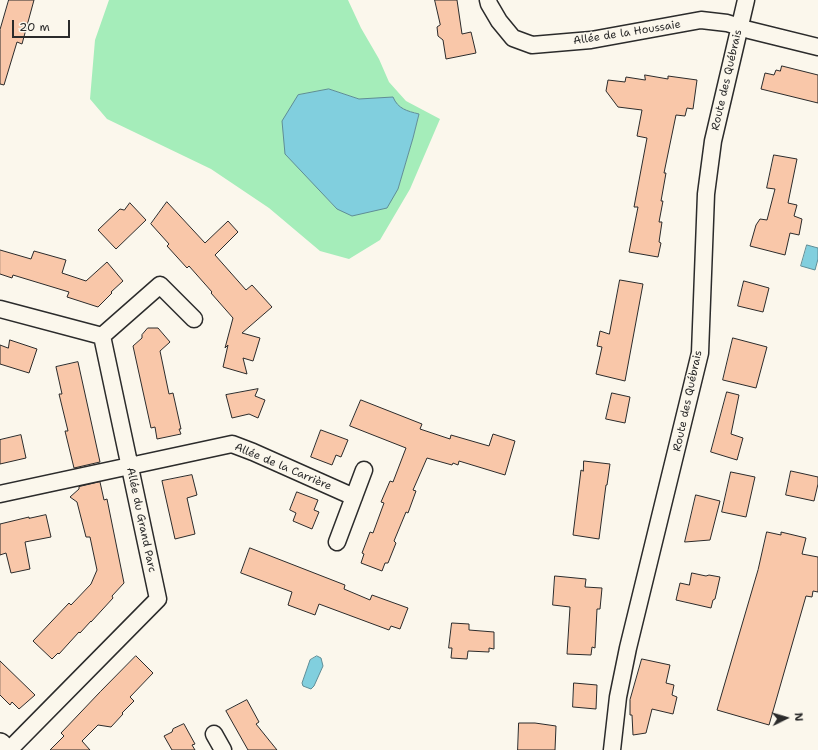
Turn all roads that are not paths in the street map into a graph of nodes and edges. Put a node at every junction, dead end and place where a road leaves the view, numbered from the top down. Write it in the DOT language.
graph roads {
  1 [pos="488,0"];
  2 [pos="746,0"];
  3 [pos="739,27"];
  4 [pos="818,48"];
  5 [pos="0,309"];
  6 [pos="194,320"];
  7 [pos="102,336"];
  8 [pos="130,466"];
  9 [pos="364,470"];
  10 [pos="0,494"];
  11 [pos="354,497"];
  12 [pos="337,542"];
  13 [pos="214,734"];
  14 [pos="0,744"];
  15 [pos="8,750"];
  16 [pos="223,750"];
  17 [pos="612,750"];
  1 -- 3 [label="street, Allée de la Houssaie"];
  2 -- 3 [label="street, Route des Québrais"];
  3 -- 4 [label="street, Allée de la Houssaie"];
  3 -- 17 [label="street, Route des Québrais"];
  5 -- 7 [label="street"];
  6 -- 7 [label="street"];
  7 -- 8 [label="street, Allée du Grand Parc"];
  8 -- 10 [label="street, Allée de la Carrière"];
  8 -- 11 [label="street, Allée de la Carrière"];
  8 -- 15 [label="street, Allée du Grand Parc"];
  9 -- 11 [label="street"];
  11 -- 12 [label="street"];
  13 -- 16 [label="street"];
  14 -- 15 [label="street"];
}
